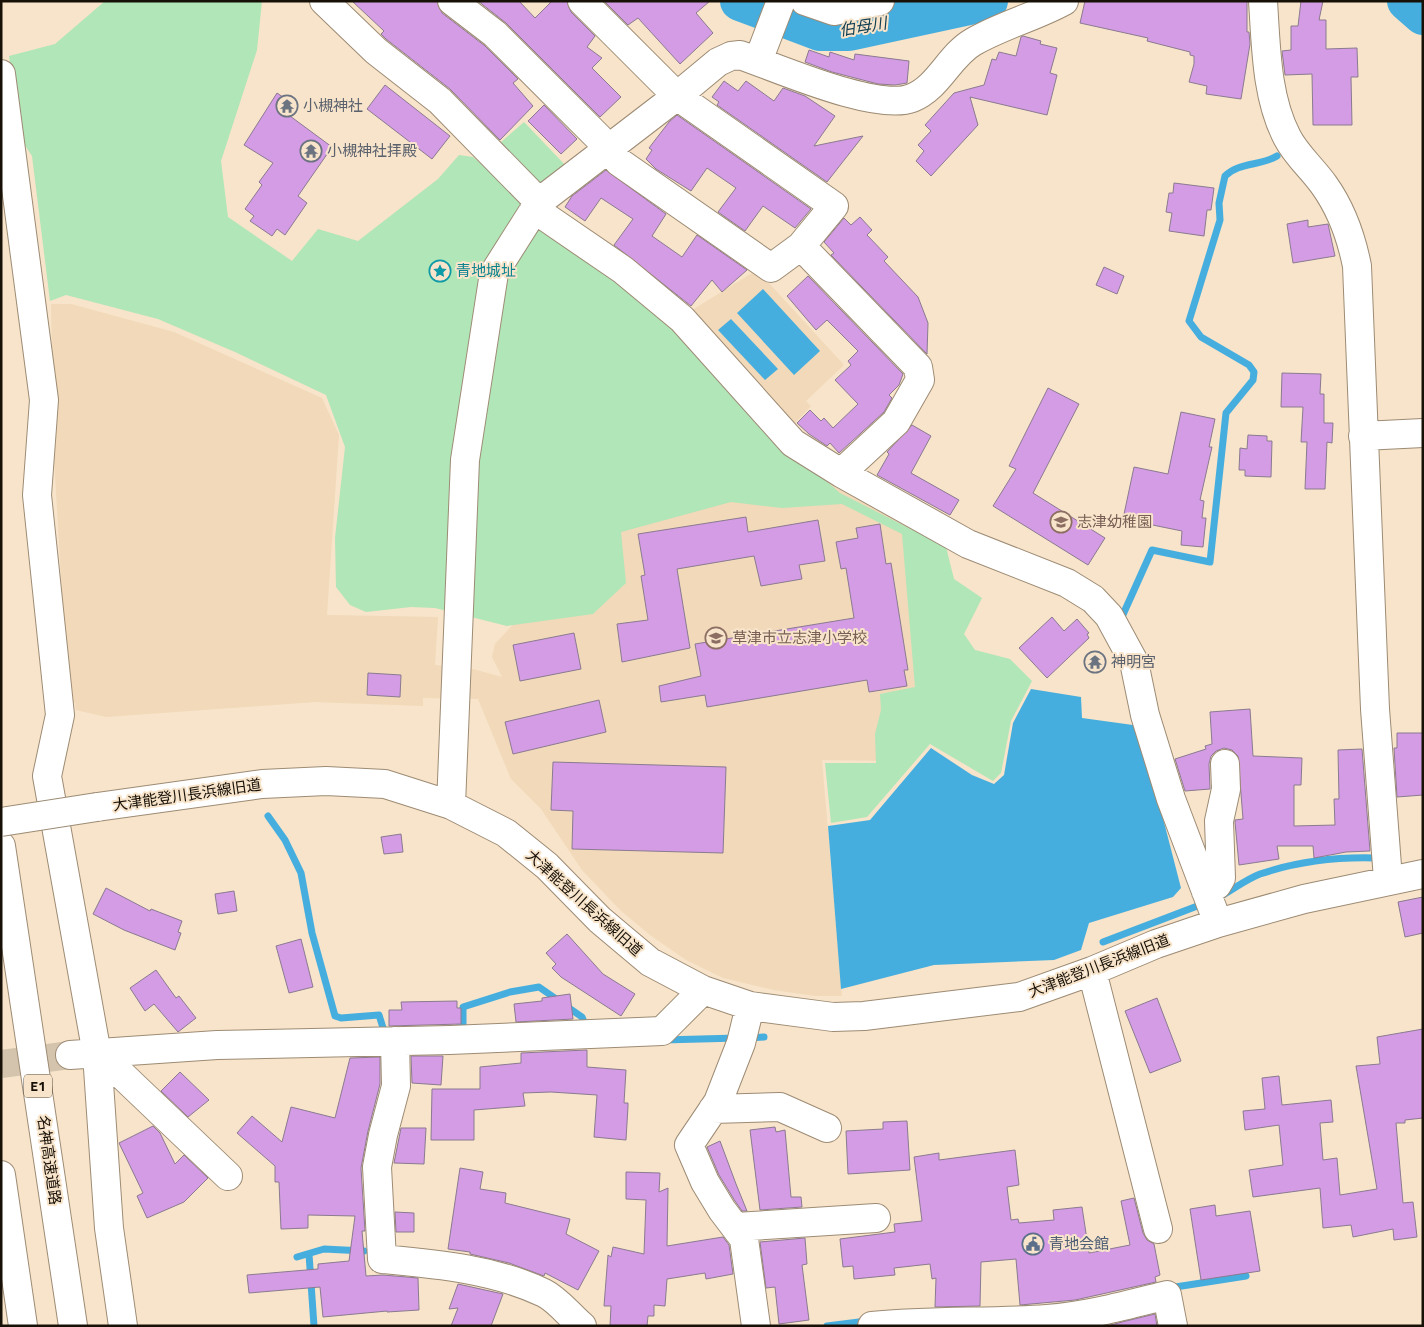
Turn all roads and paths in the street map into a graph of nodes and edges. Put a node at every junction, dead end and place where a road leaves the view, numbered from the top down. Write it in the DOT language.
graph roads {
  1 [pos="324,1"];
  2 [pos="452,1"];
  3 [pos="582,1"];
  4 [pos="781,1"];
  5 [pos="805,1"];
  6 [pos="880,1"];
  7 [pos="1064,1"];
  8 [pos="1263,1"];
  9 [pos="758,61"];
  10 [pos="1,74"];
  11 [pos="677,96"];
  12 [pos="609,149"];
  13 [pos="536,206"];
  14 [pos="801,246"];
  15 [pos="1423,433"];
  16 [pos="1363,436"];
  17 [pos="841,473"];
  18 [pos="1225,764"];
  19 [pos="451,805"];
  20 [pos="1,822"];
  21 [pos="1,846"];
  22 [pos="1423,874"];
  23 [pos="1388,880"];
  24 [pos="1206,892"];
  25 [pos="1218,923"];
  26 [pos="1092,971"];
  27 [pos="703,990"];
  28 [pos="750,1006"];
  29 [pos="395,1041"];
  30 [pos="97,1054"];
  31 [pos="70,1055"];
  32 [pos="713,1109"];
  33 [pos="827,1128"];
  34 [pos="1,1175"];
  35 [pos="228,1176"];
  36 [pos="876,1218"];
  37 [pos="736,1227"];
  38 [pos="1158,1229"];
  39 [pos="23,1326"];
  40 [pos="73,1326"];
  41 [pos="123,1326"];
  42 [pos="582,1326"];
  43 [pos="756,1326"];
  44 [pos="872,1326"];
  45 [pos="1173,1326"];
  1 -- 13 [label="main road"];
  2 -- 12 [label="main road"];
  3 -- 11 [label="main road"];
  4 -- 9 [label="main road"];
  5 -- 6 [label="main road"];
  7 -- 9 [label="main road"];
  8 -- 16 [label="main road"];
  9 -- 11 [label="main road"];
  10 -- 30 [label="main road"];
  11 -- 12 [label="main road"];
  11 -- 14 [label="main road"];
  12 -- 13 [label="main road"];
  12 -- 14 [label="main road"];
  13 -- 17 [label="main road"];
  13 -- 19 [label="main road"];
  14 -- 17 [label="main road"];
  15 -- 16 [label="main road"];
  16 -- 23 [label="main road"];
  17 -- 24 [label="main road"];
  18 -- 24 [label="main road"];
  19 -- 20 [label="main road, 大津能登川長浜線旧道, bridge"];
  19 -- 27 [label="main road, 大津能登川長浜線旧道"];
  21 -- 40 [label="main road, 名神高速道路 / E1"];
  22 -- 23 [label="main road, 大津能登川長浜線旧道"];
  23 -- 25 [label="main road, 大津能登川長浜線旧道"];
  24 -- 25 [label="main road"];
  25 -- 26 [label="main road, 大津能登川長浜線旧道"];
  26 -- 28 [label="main road, 大津能登川長浜線旧道"];
  26 -- 38 [label="main road"];
  27 -- 28 [label="main road, 大津能登川長浜線旧道"];
  27 -- 29 [label="main road"];
  28 -- 32 [label="main road"];
  29 -- 30 [label="main road"];
  29 -- 42 [label="main road"];
  30 -- 31 [label="main road"];
  30 -- 35 [label="main road"];
  30 -- 41 [label="main road"];
  32 -- 33 [label="main road"];
  32 -- 37 [label="main road"];
  34 -- 39 [label="main road"];
  36 -- 37 [label="main road"];
  37 -- 43 [label="main road"];
  44 -- 45 [label="main road"];
}
